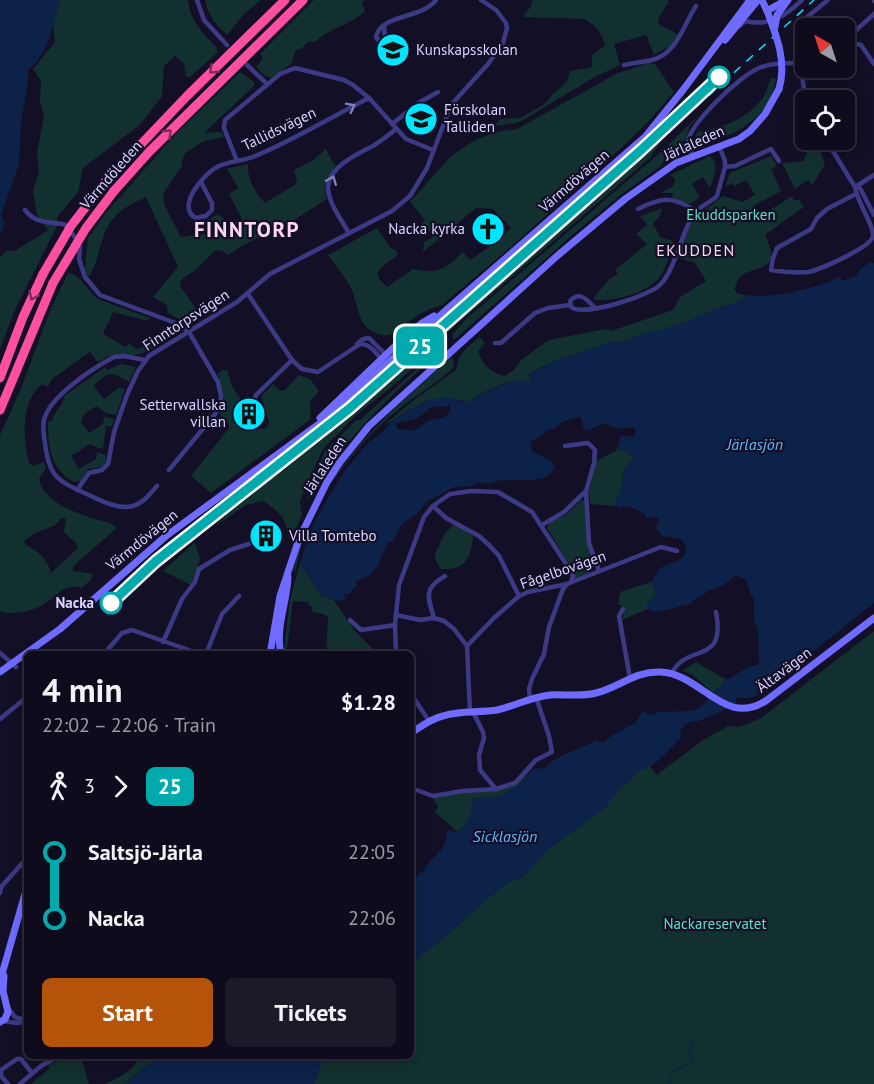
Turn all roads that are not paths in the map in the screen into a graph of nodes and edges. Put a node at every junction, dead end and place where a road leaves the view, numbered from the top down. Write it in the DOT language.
graph roads {
  1 [pos="197,0"];
  2 [pos="285,0"];
  3 [pos="303,0"];
  4 [pos="436,0"];
  5 [pos="481,0"];
  6 [pos="750,0"];
  7 [pos="760,0"];
  8 [pos="787,0"];
  9 [pos="802,0"];
  10 [pos="828,0"];
  11 [pos="696,6"];
  12 [pos="767,11"];
  13 [pos="874,15"];
  14 [pos="807,18"];
  15 [pos="384,25"];
  16 [pos="736,29"];
  17 [pos="776,32"];
  18 [pos="855,33"];
  19 [pos="855,43"];
  20 [pos="227,45"];
  21 [pos="706,59"];
  22 [pos="795,64"];
  23 [pos="874,64"];
  24 [pos="247,65"];
  25 [pos="624,65"];
  26 [pos="267,84"];
  27 [pos="438,92"];
  28 [pos="369,98"];
  29 [pos="394,127"];
  30 [pos="719,146"];
  31 [pos="433,150"];
  32 [pos="832,150"];
  33 [pos="693,155"];
  34 [pos="779,160"];
  35 [pos="237,161"];
  36 [pos="725,167"];
  37 [pos="874,175"];
  38 [pos="201,183"];
  39 [pos="855,187"];
  40 [pos="856,194"];
  41 [pos="872,206"];
  42 [pos="638,208"];
  43 [pos="25,210"];
  44 [pos="696,212"];
  45 [pos="874,215"];
  46 [pos="349,233"];
  47 [pos="248,294"];
  48 [pos="570,304"];
  49 [pos="595,308"];
  50 [pos="189,332"];
  51 [pos="495,343"];
  52 [pos="386,359"];
  53 [pos="145,360"];
  54 [pos="292,360"];
  55 [pos="0,378"];
  56 [pos="0,410"];
  57 [pos="261,419"];
  58 [pos="565,446"];
  59 [pos="169,470"];
  60 [pos="157,486"];
  61 [pos="77,490"];
  62 [pos="586,491"];
  63 [pos="433,506"];
  64 [pos="543,525"];
  65 [pos="255,542"];
  66 [pos="677,551"];
  67 [pos="599,571"];
  68 [pos="289,572"];
  69 [pos="445,576"];
  70 [pos="569,583"];
  71 [pos="239,596"];
  72 [pos="519,596"];
  73 [pos="623,609"];
  74 [pos="716,612"];
  75 [pos="396,615"];
  76 [pos="434,618"];
  77 [pos="874,618"];
  78 [pos="350,620"];
  79 [pos="395,625"];
  80 [pos="163,642"];
  81 [pos="467,646"];
  82 [pos="32,651"];
  83 [pos="107,651"];
  84 [pos="191,651"];
  85 [pos="207,651"];
  86 [pos="271,651"];
  87 [pos="281,651"];
  88 [pos="396,651"];
  89 [pos="0,652"];
  90 [pos="24,657"];
  91 [pos="14,665"];
  92 [pos="0,672"];
  93 [pos="672,673"];
  94 [pos="630,678"];
  95 [pos="414,698"];
  96 [pos="533,698"];
  97 [pos="24,699"];
  98 [pos="472,712"];
  99 [pos="0,719"];
  100 [pos="429,721"];
  101 [pos="414,733"];
  102 [pos="414,789"];
  103 [pos="496,789"];
  104 [pos="24,861"];
  105 [pos="0,889"];
  106 [pos="24,896"];
  107 [pos="5,965"];
  108 [pos="0,981"];
  109 [pos="5,1003"];
  110 [pos="24,1020"];
  111 [pos="1,1021"];
  112 [pos="24,1022"];
  113 [pos="54,1059"];
  114 [pos="32,1073"];
  115 [pos="8,1084"];
  116 [pos="20,1084"];
  1 -- 20 [label="street"];
  2 -- 55 [label="highway, Värmdöleden, one-way, bridge"];
  56 -- 3 [label="highway, Värmdöleden, one-way, bridge"];
  4 -- 15 [label="street"];
  5 -- 31 [label="street, Finntorpsvägen"];
  6 -- 21 [label="main road, Värmdövägen"];
  7 -- 12 [label="main road, Järlaleden"];
  7 -- 16 [label="main road, Värmdövägen"];
  8 -- 12 [label="main road, bridge"];
  8 -- 17 [label="main road, bridge"];
  9 -- 16 [label="street"];
  10 -- 14 [label="street"];
  11 -- 25 [label="street"];
  12 -- 17 [label="main road, Järlaleden, bridge"];
  13 -- 18 [label="street"];
  16 -- 21 [label="main road, Värmdövägen"];
  17 -- 30 [label="main road, Järlaleden, bridge"];
  19 -- 23 [label="street"];
  21 -- 52 [label="main road, Värmdövägen"];
  22 -- 33 [label="street"];
  24 -- 26 [label="street"];
  26 -- 28 [label="street"];
  26 -- 35 [label="street"];
  27 -- 29 [label="street"];
  28 -- 29 [label="street"];
  35 -- 28 [label="street, Tallidsvägen, one-way"];
  29 -- 31 [label="street"];
  46 -- 29 [label="street, one-way"];
  30 -- 33 [label="main road, Järlaleden"];
  30 -- 36 [label="street"];
  31 -- 46 [label="street, Finntorpsvägen"];
  32 -- 39 [label="street"];
  33 -- 68 [label="main road, Järlaleden"];
  34 -- 36 [label="street"];
  35 -- 38 [label="street, Tallidsvägen"];
  36 -- 44 [label="street"];
  37 -- 39 [label="street"];
  38 -- 38 [label="street, Tallidsvägen"];
  39 -- 40 [label="street"];
  39 -- 41 [label="street"];
  40 -- 40 [label="street"];
  41 -- 45 [label="street"];
  42 -- 44 [label="street"];
  43 -- 50 [label="street"];
  44 -- 49 [label="street"];
  46 -- 47 [label="street, Finntorpsvägen"];
  47 -- 50 [label="street, Finntorpsvägen"];
  47 -- 54 [label="street"];
  48 -- 49 [label="street"];
  48 -- 49 [label="street"];
  48 -- 51 [label="street"];
  50 -- 53 [label="street, Finntorpsvägen"];
  50 -- 59 [label="street"];
  52 -- 54 [label="street"];
  52 -- 82 [label="main road, Värmdövägen"];
  53 -- 61 [label="street, Finntorpsvägen"];
  53 -- 61 [label="street"];
  54 -- 57 [label="street"];
  58 -- 62 [label="street"];
  60 -- 61 [label="street"];
  62 -- 64 [label="street"];
  62 -- 67 [label="street"];
  63 -- 64 [label="street"];
  63 -- 72 [label="street"];
  63 -- 75 [label="street"];
  64 -- 70 [label="street"];
  65 -- 80 [label="street"];
  66 -- 67 [label="street, Fågelbovägen"];
  67 -- 70 [label="street, Fågelbovägen"];
  68 -- 86 [label="main road, Järlaleden"];
  68 -- 87 [label="main road, Järlaleden"];
  69 -- 76 [label="street"];
  70 -- 72 [label="street, Fågelbovägen"];
  70 -- 96 [label="street"];
  71 -- 85 [label="street"];
  72 -- 81 [label="street, Fågelbovägen"];
  73 -- 94 [label="street"];
  74 -- 93 [label="street"];
  75 -- 76 [label="street"];
  75 -- 79 [label="street"];
  76 -- 81 [label="street"];
  77 -- 93 [label="main road, Ältavägen"];
  78 -- 79 [label="street"];
  79 -- 88 [label="street"];
  80 -- 83 [label="street"];
  80 -- 84 [label="street"];
  81 -- 98 [label="street"];
  89 -- 91 [label="street"];
  90 -- 91 [label="main road, Värmdövägen"];
  91 -- 92 [label="main road, Värmdövägen"];
  93 -- 94 [label="main road"];
  94 -- 96 [label="main road"];
  95 -- 100 [label="street"];
  96 -- 98 [label="main road"];
  96 -- 103 [label="street"];
  97 -- 99 [label="street"];
  98 -- 100 [label="main road"];
  98 -- 103 [label="street"];
  100 -- 101 [label="main road"];
  102 -- 103 [label="street"];
  104 -- 105 [label="street"];
  106 -- 107 [label="main road"];
  107 -- 108 [label="main road"];
  107 -- 109 [label="main road"];
  109 -- 110 [label="street"];
  109 -- 111 [label="main road"];
  111 -- 112 [label="street"];
  113 -- 114 [label="street"];
  114 -- 115 [label="street"];
  114 -- 116 [label="street"];
}
